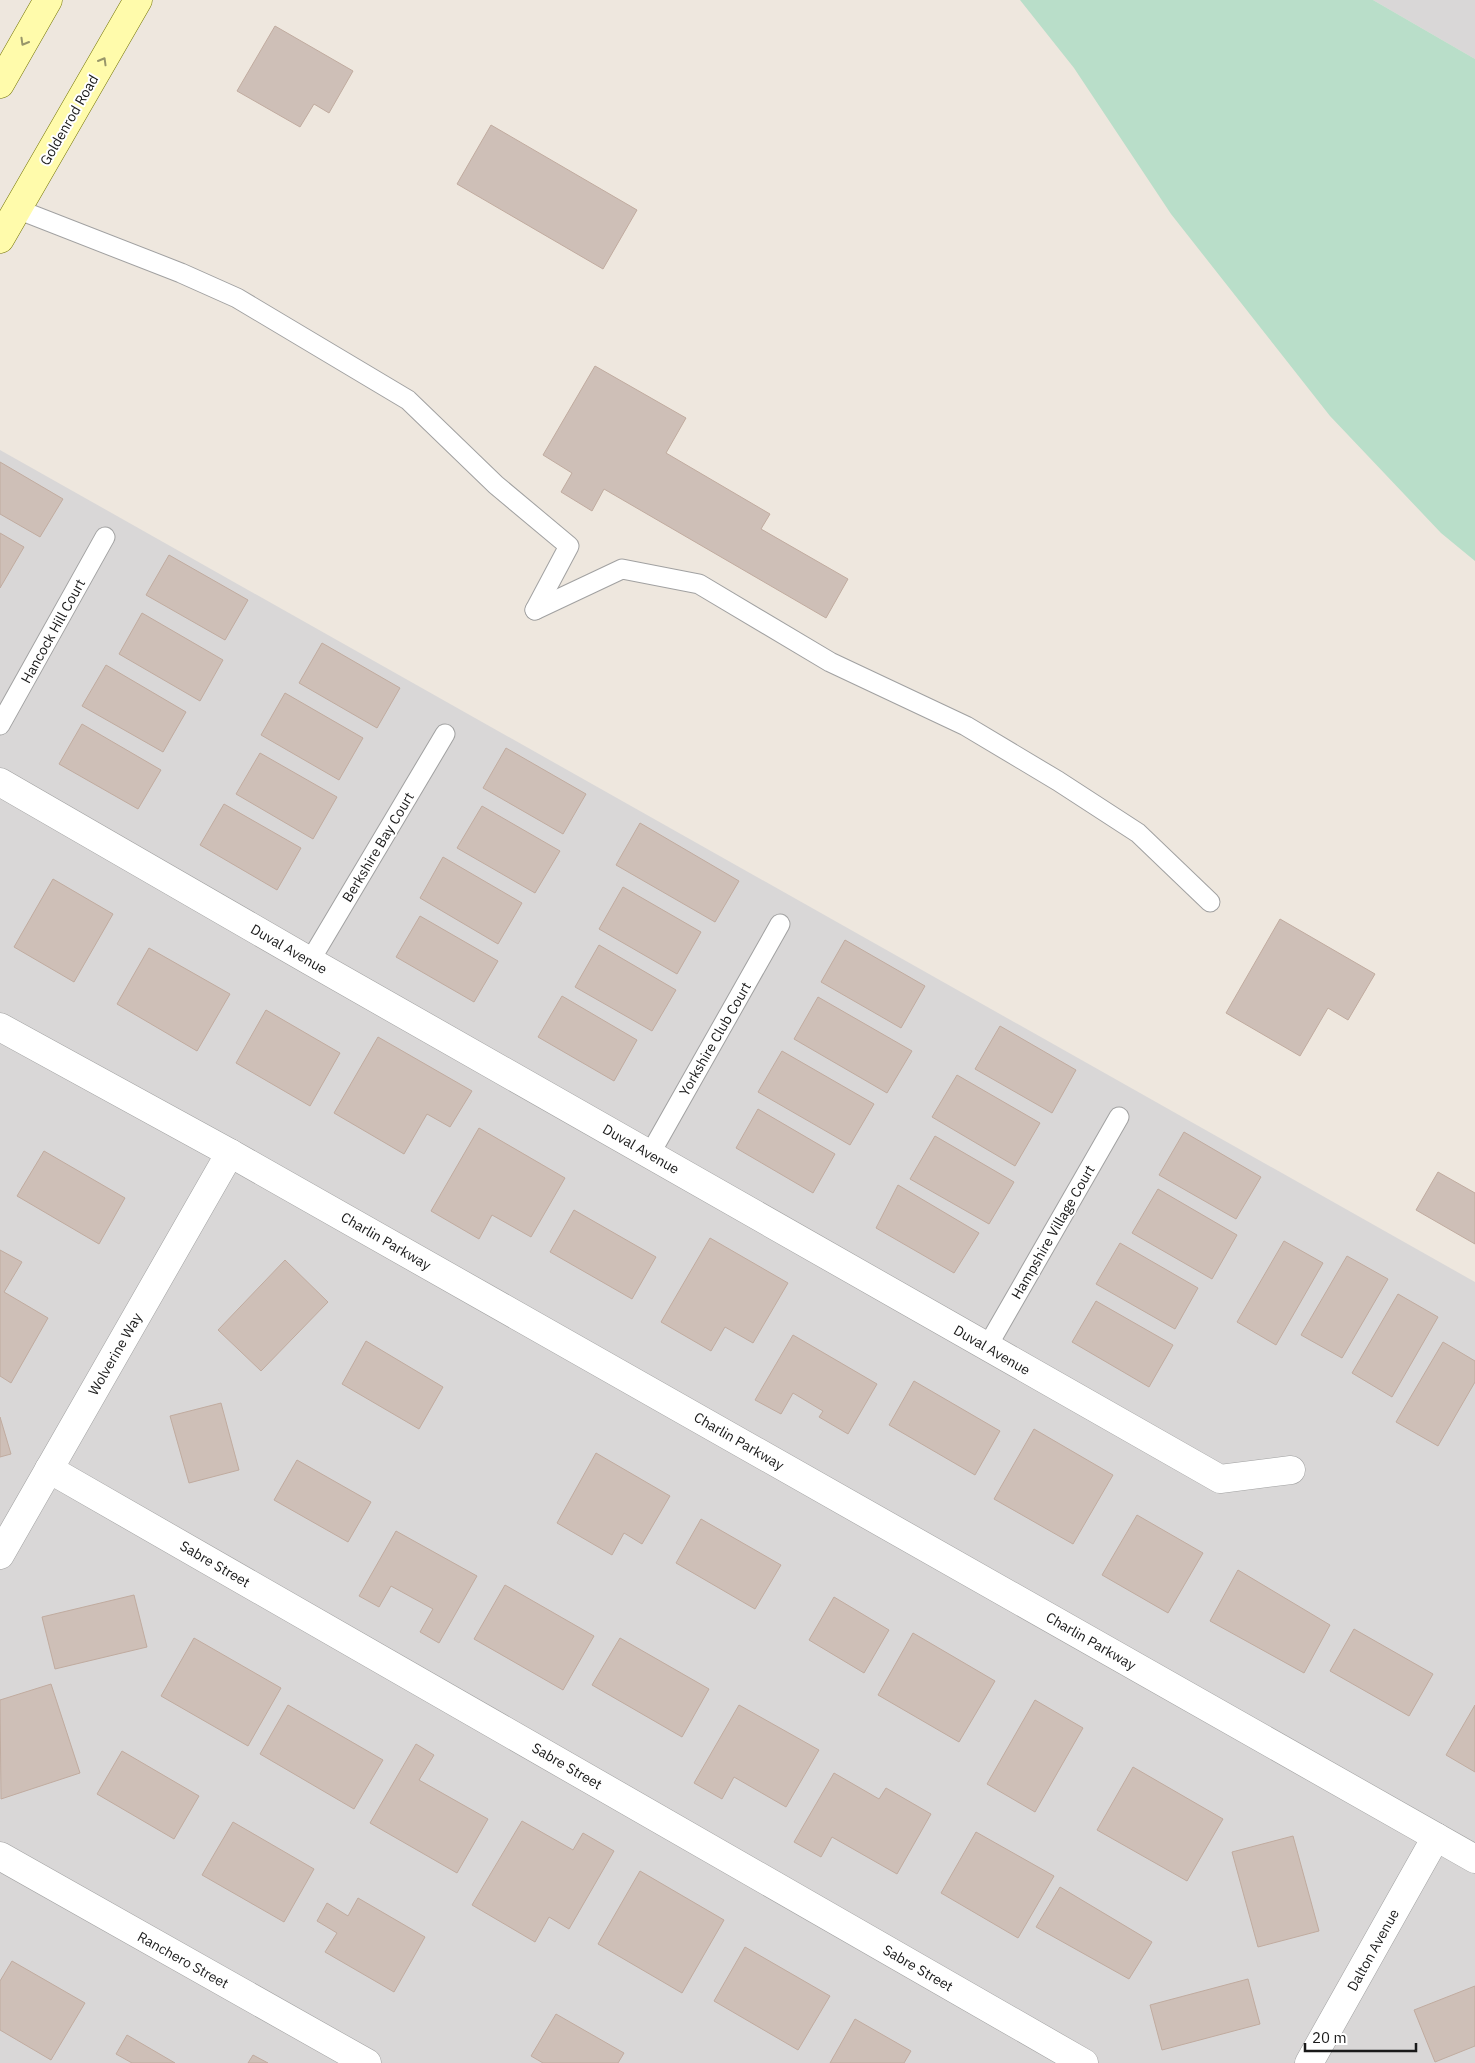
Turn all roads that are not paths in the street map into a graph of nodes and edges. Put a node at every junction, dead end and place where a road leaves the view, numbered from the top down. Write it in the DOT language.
graph roads {
  1 [pos="48,0"];
  2 [pos="138,0"];
  3 [pos="0,84"];
  4 [pos="17,209"];
  5 [pos="0,239"];
  6 [pos="105,537"];
  7 [pos="0,725"];
  8 [pos="445,734"];
  9 [pos="0,782"];
  10 [pos="1210,902"];
  11 [pos="780,924"];
  12 [pos="310,961"];
  13 [pos="0,1027"];
  14 [pos="1119,1118"];
  15 [pos="230,1153"];
  16 [pos="650,1154"];
  17 [pos="987,1347"];
  18 [pos="50,1469"];
  19 [pos="1291,1470"];
  20 [pos="0,1555"];
  21 [pos="1436,1837"];
  22 [pos="0,1856"];
  23 [pos="1475,1859"];
  24 [pos="367,2063"];
  25 [pos="1084,2063"];
  26 [pos="1309,2063"];
  1 -- 3 [label="main road, one-way"];
  4 -- 2 [label="main road, Goldenrod Road, one-way"];
  4 -- 5 [label="main road, Goldenrod Road"];
  4 -- 10 [label="lane"];
  6 -- 7 [label="lane, Hancock Hill Court"];
  8 -- 12 [label="lane, Berkshire Bay Court"];
  9 -- 12 [label="street, Duval Avenue"];
  11 -- 16 [label="lane, Yorkshire Club Court"];
  12 -- 16 [label="street, Duval Avenue"];
  13 -- 15 [label="street, Charlin Parkway"];
  14 -- 17 [label="lane, Hampshire Village Court"];
  15 -- 18 [label="street, Wolverine Way"];
  15 -- 21 [label="street, Charlin Parkway"];
  16 -- 17 [label="street, Duval Avenue"];
  17 -- 19 [label="street, Duval Avenue"];
  18 -- 20 [label="street, Wolverine Way"];
  18 -- 25 [label="street, Sabre Street"];
  21 -- 23 [label="street, Charlin Parkway"];
  21 -- 26 [label="street, Dalton Avenue"];
  22 -- 24 [label="street, Ranchero Street"];
}
